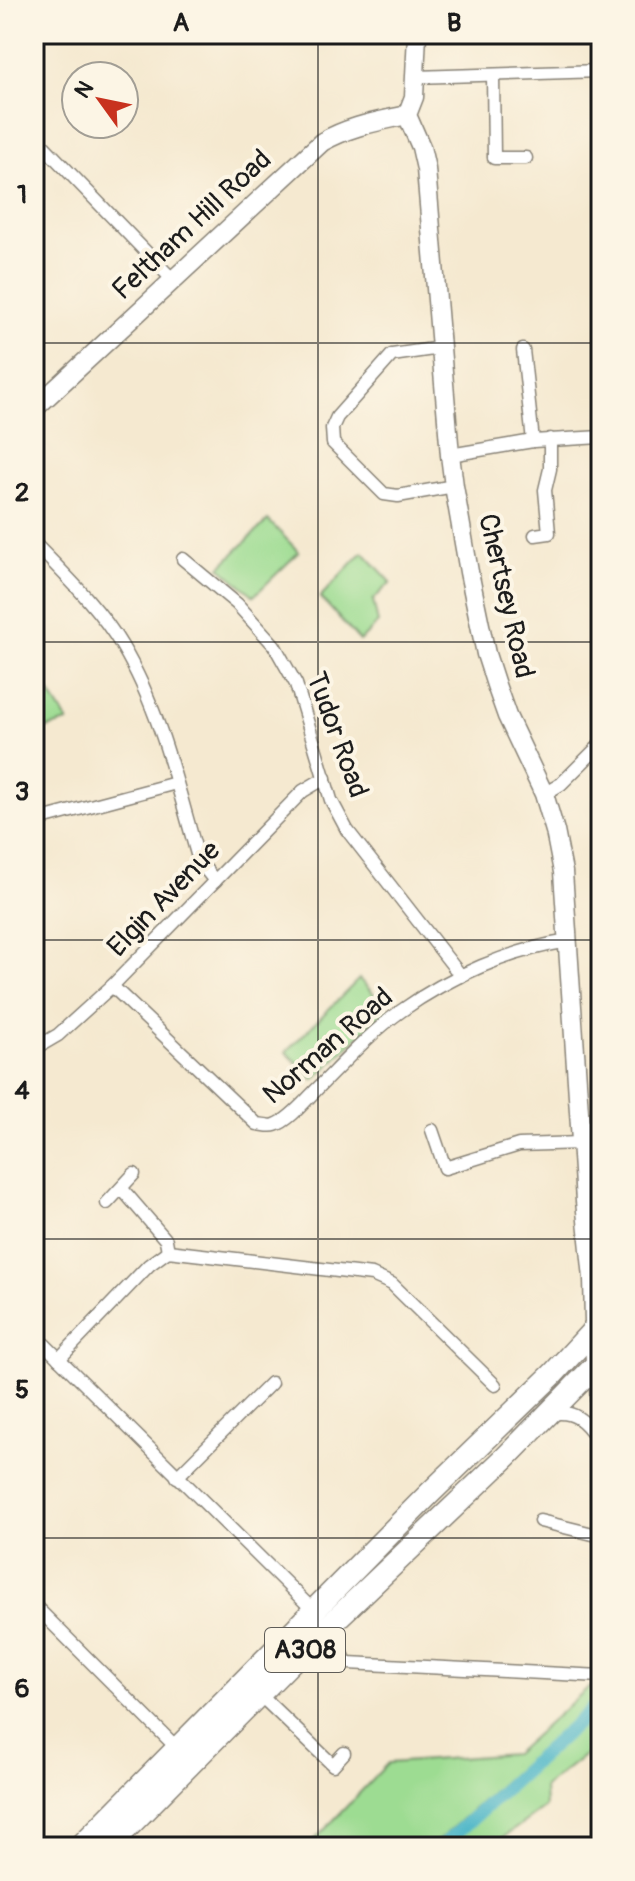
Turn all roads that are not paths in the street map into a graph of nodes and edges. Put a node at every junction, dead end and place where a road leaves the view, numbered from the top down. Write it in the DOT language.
graph roads {
  1 [pos="417,34"];
  2 [pos="601,71"];
  3 [pos="493,75"];
  4 [pos="415,77"];
  5 [pos="407,115"];
  6 [pos="34,136"];
  7 [pos="526,158"];
  8 [pos="173,280"];
  9 [pos="440,348"];
  10 [pos="523,350"];
  11 [pos="36,402"];
  12 [pos="601,437"];
  13 [pos="550,439"];
  14 [pos="533,441"];
  15 [pos="450,455"];
  16 [pos="454,486"];
  17 [pos="535,535"];
  18 [pos="34,543"];
  19 [pos="183,559"];
  20 [pos="601,744"];
  21 [pos="325,778"];
  22 [pos="176,783"];
  23 [pos="544,794"];
  24 [pos="34,821"];
  25 [pos="215,881"];
  26 [pos="569,941"];
  27 [pos="461,976"];
  28 [pos="112,986"];
  29 [pos="34,1049"];
  30 [pos="432,1130"];
  31 [pos="581,1143"];
  32 [pos="134,1174"];
  33 [pos="122,1189"];
  34 [pos="107,1203"];
  35 [pos="168,1251"];
  36 [pos="596,1266"];
  37 [pos="599,1327"];
  38 [pos="34,1334"];
  39 [pos="59,1359"];
  40 [pos="598,1363"];
  41 [pos="553,1374"];
  42 [pos="271,1383"];
  43 [pos="495,1385"];
  44 [pos="549,1414"];
  45 [pos="599,1441"];
  46 [pos="601,1472"];
  47 [pos="177,1477"];
  48 [pos="601,1490"];
  49 [pos="540,1521"];
  50 [pos="601,1536"];
  51 [pos="34,1605"];
  52 [pos="314,1611"];
  53 [pos="336,1620"];
  54 [pos="291,1662"];
  55 [pos="346,1663"];
  56 [pos="601,1676"];
  57 [pos="259,1694"];
  58 [pos="177,1748"];
  59 [pos="344,1753"];
  60 [pos="80,1847"];
  61 [pos="108,1847"];
  1 -- 4 [label="street"];
  2 -- 3 [label="street"];
  3 -- 4 [label="street"];
  3 -- 7 [label="street"];
  4 -- 5 [label="street"];
  5 -- 8 [label="street, Feltham Hill Road"];
  5 -- 9 [label="street, Chertsey Road"];
  6 -- 8 [label="street"];
  8 -- 11 [label="street, Feltham Hill Road"];
  9 -- 15 [label="street, Chertsey Road"];
  9 -- 16 [label="street"];
  10 -- 14 [label="street"];
  12 -- 13 [label="street"];
  13 -- 14 [label="street"];
  13 -- 17 [label="street"];
  14 -- 15 [label="street"];
  15 -- 16 [label="street, Chertsey Road"];
  16 -- 23 [label="street, Chertsey Road"];
  18 -- 22 [label="street"];
  19 -- 21 [label="street, Tudor Road"];
  20 -- 23 [label="street"];
  21 -- 25 [label="street, Elgin Avenue"];
  21 -- 27 [label="street, Tudor Road"];
  22 -- 24 [label="street"];
  22 -- 25 [label="street"];
  23 -- 26 [label="street, Chertsey Road"];
  25 -- 28 [label="street, Elgin Avenue"];
  26 -- 27 [label="street, Norman Road"];
  26 -- 31 [label="street, Chertsey Road"];
  27 -- 28 [label="street, Norman Road"];
  28 -- 29 [label="street, Elgin Avenue"];
  30 -- 31 [label="street"];
  31 -- 36 [label="street, Chertsey Road"];
  32 -- 33 [label="street"];
  33 -- 34 [label="street"];
  33 -- 35 [label="street"];
  35 -- 39 [label="street"];
  35 -- 43 [label="street"];
  36 -- 37 [label="street, Chertsey Road"];
  37 -- 40 [label="street, Chertsey Road"];
  37 -- 41 [label="highway, A308"];
  38 -- 39 [label="street"];
  39 -- 47 [label="street"];
  40 -- 41 [label="highway"];
  40 -- 44 [label="highway, A308"];
  40 -- 45 [label="street"];
  41 -- 52 [label="highway, A308"];
  42 -- 47 [label="street"];
  44 -- 45 [label="street"];
  44 -- 53 [label="highway, A308"];
  45 -- 46 [label="street"];
  46 -- 48 [label="street"];
  47 -- 52 [label="street"];
  49 -- 50 [label="street"];
  51 -- 58 [label="street"];
  52 -- 58 [label="highway, A308"];
  53 -- 54 [label="highway, A308"];
  53 -- 55 [label="street"];
  54 -- 55 [label="street"];
  54 -- 57 [label="highway, A308"];
  55 -- 56 [label="street"];
  57 -- 59 [label="street"];
  57 -- 61 [label="highway, A308"];
  58 -- 60 [label="highway, A308"];
}
